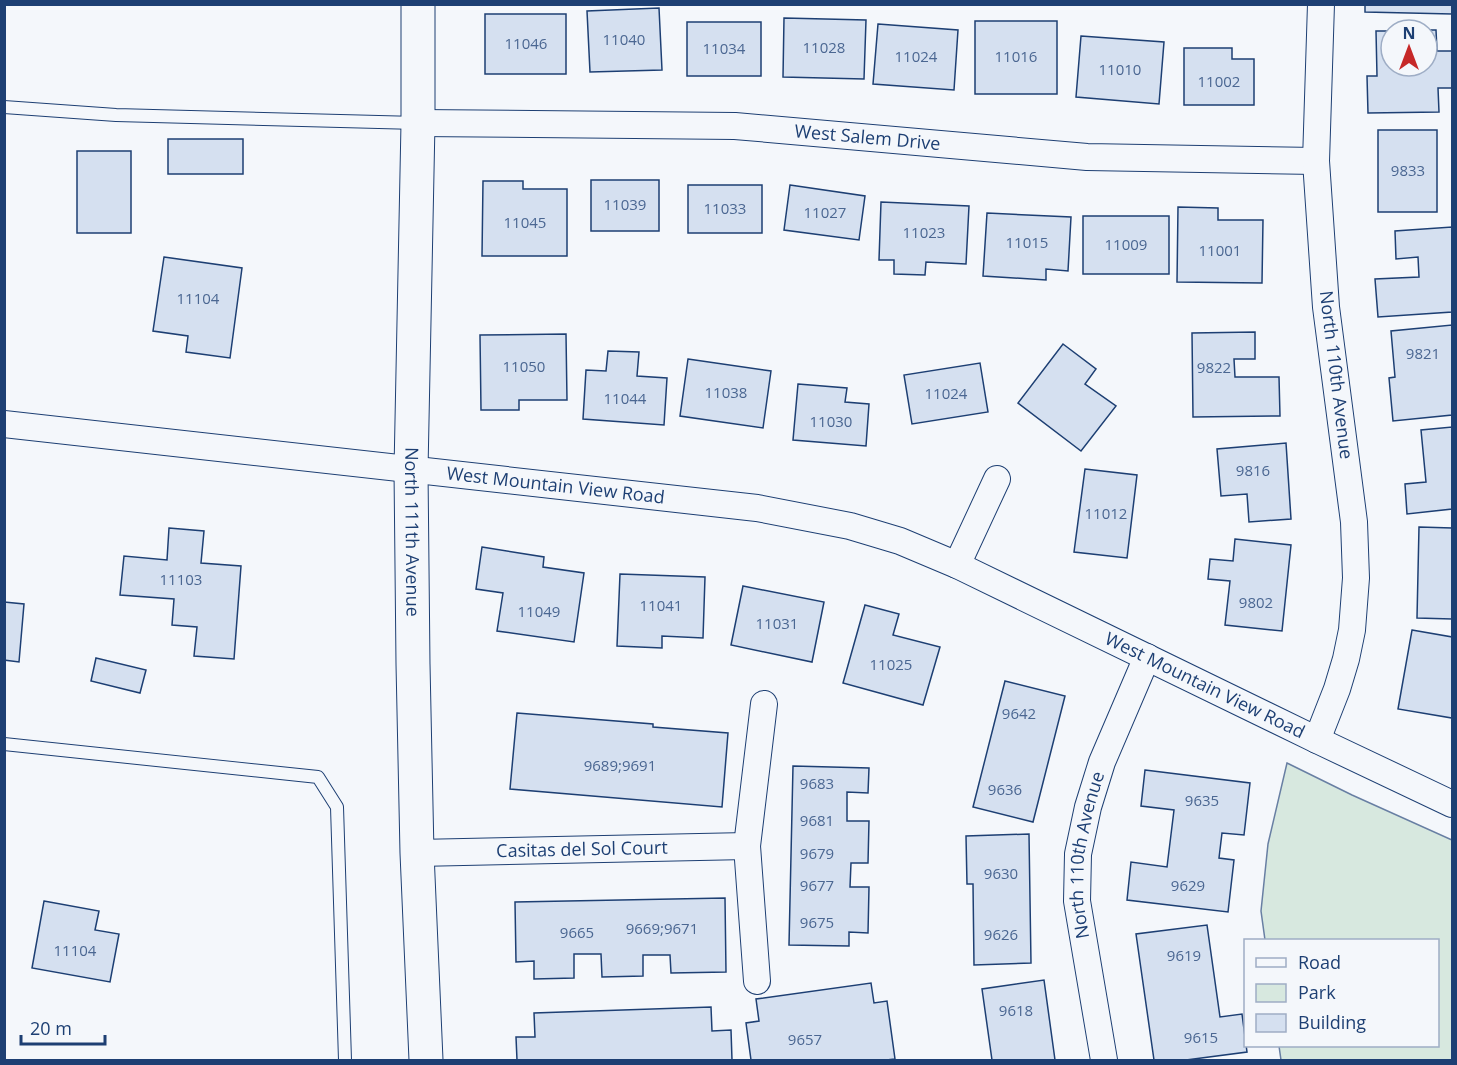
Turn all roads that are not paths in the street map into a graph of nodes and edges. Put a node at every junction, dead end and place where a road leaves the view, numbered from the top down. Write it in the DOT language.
graph roads {
  1 [pos="418,4"];
  2 [pos="1321,4"];
  3 [pos="4,107"];
  4 [pos="418,123"];
  5 [pos="1316,161"];
  6 [pos="4,424"];
  7 [pos="411,470"];
  8 [pos="998,479"];
  9 [pos="957,565"];
  10 [pos="1147,657"];
  11 [pos="764,704"];
  12 [pos="1317,740"];
  13 [pos="4,744"];
  14 [pos="1452,804"];
  15 [pos="747,846"];
  16 [pos="417,853"];
  17 [pos="757,981"];
  18 [pos="345,1060"];
  19 [pos="426,1060"];
  20 [pos="1104,1060"];
  1 -- 4 [label="street, North 111th Avenue"];
  2 -- 5 [label="street, North 110th Avenue"];
  3 -- 4 [label="lane"];
  4 -- 5 [label="street, West Salem Drive"];
  4 -- 7 [label="street, North 111th Avenue"];
  5 -- 12 [label="street, North 110th Avenue"];
  6 -- 7 [label="street, West Mountain View Road"];
  7 -- 9 [label="street, West Mountain View Road"];
  7 -- 16 [label="street, North 111th Avenue"];
  8 -- 9 [label="street"];
  9 -- 10 [label="street, West Mountain View Road"];
  10 -- 12 [label="street, West Mountain View Road"];
  10 -- 20 [label="street, North 110th Avenue"];
  11 -- 15 [label="street"];
  12 -- 14 [label="street, West Mountain View Road"];
  13 -- 18 [label="lane"];
  15 -- 16 [label="street, Casitas del Sol Court"];
  15 -- 17 [label="street"];
  16 -- 19 [label="street, North 111th Avenue"];
}
